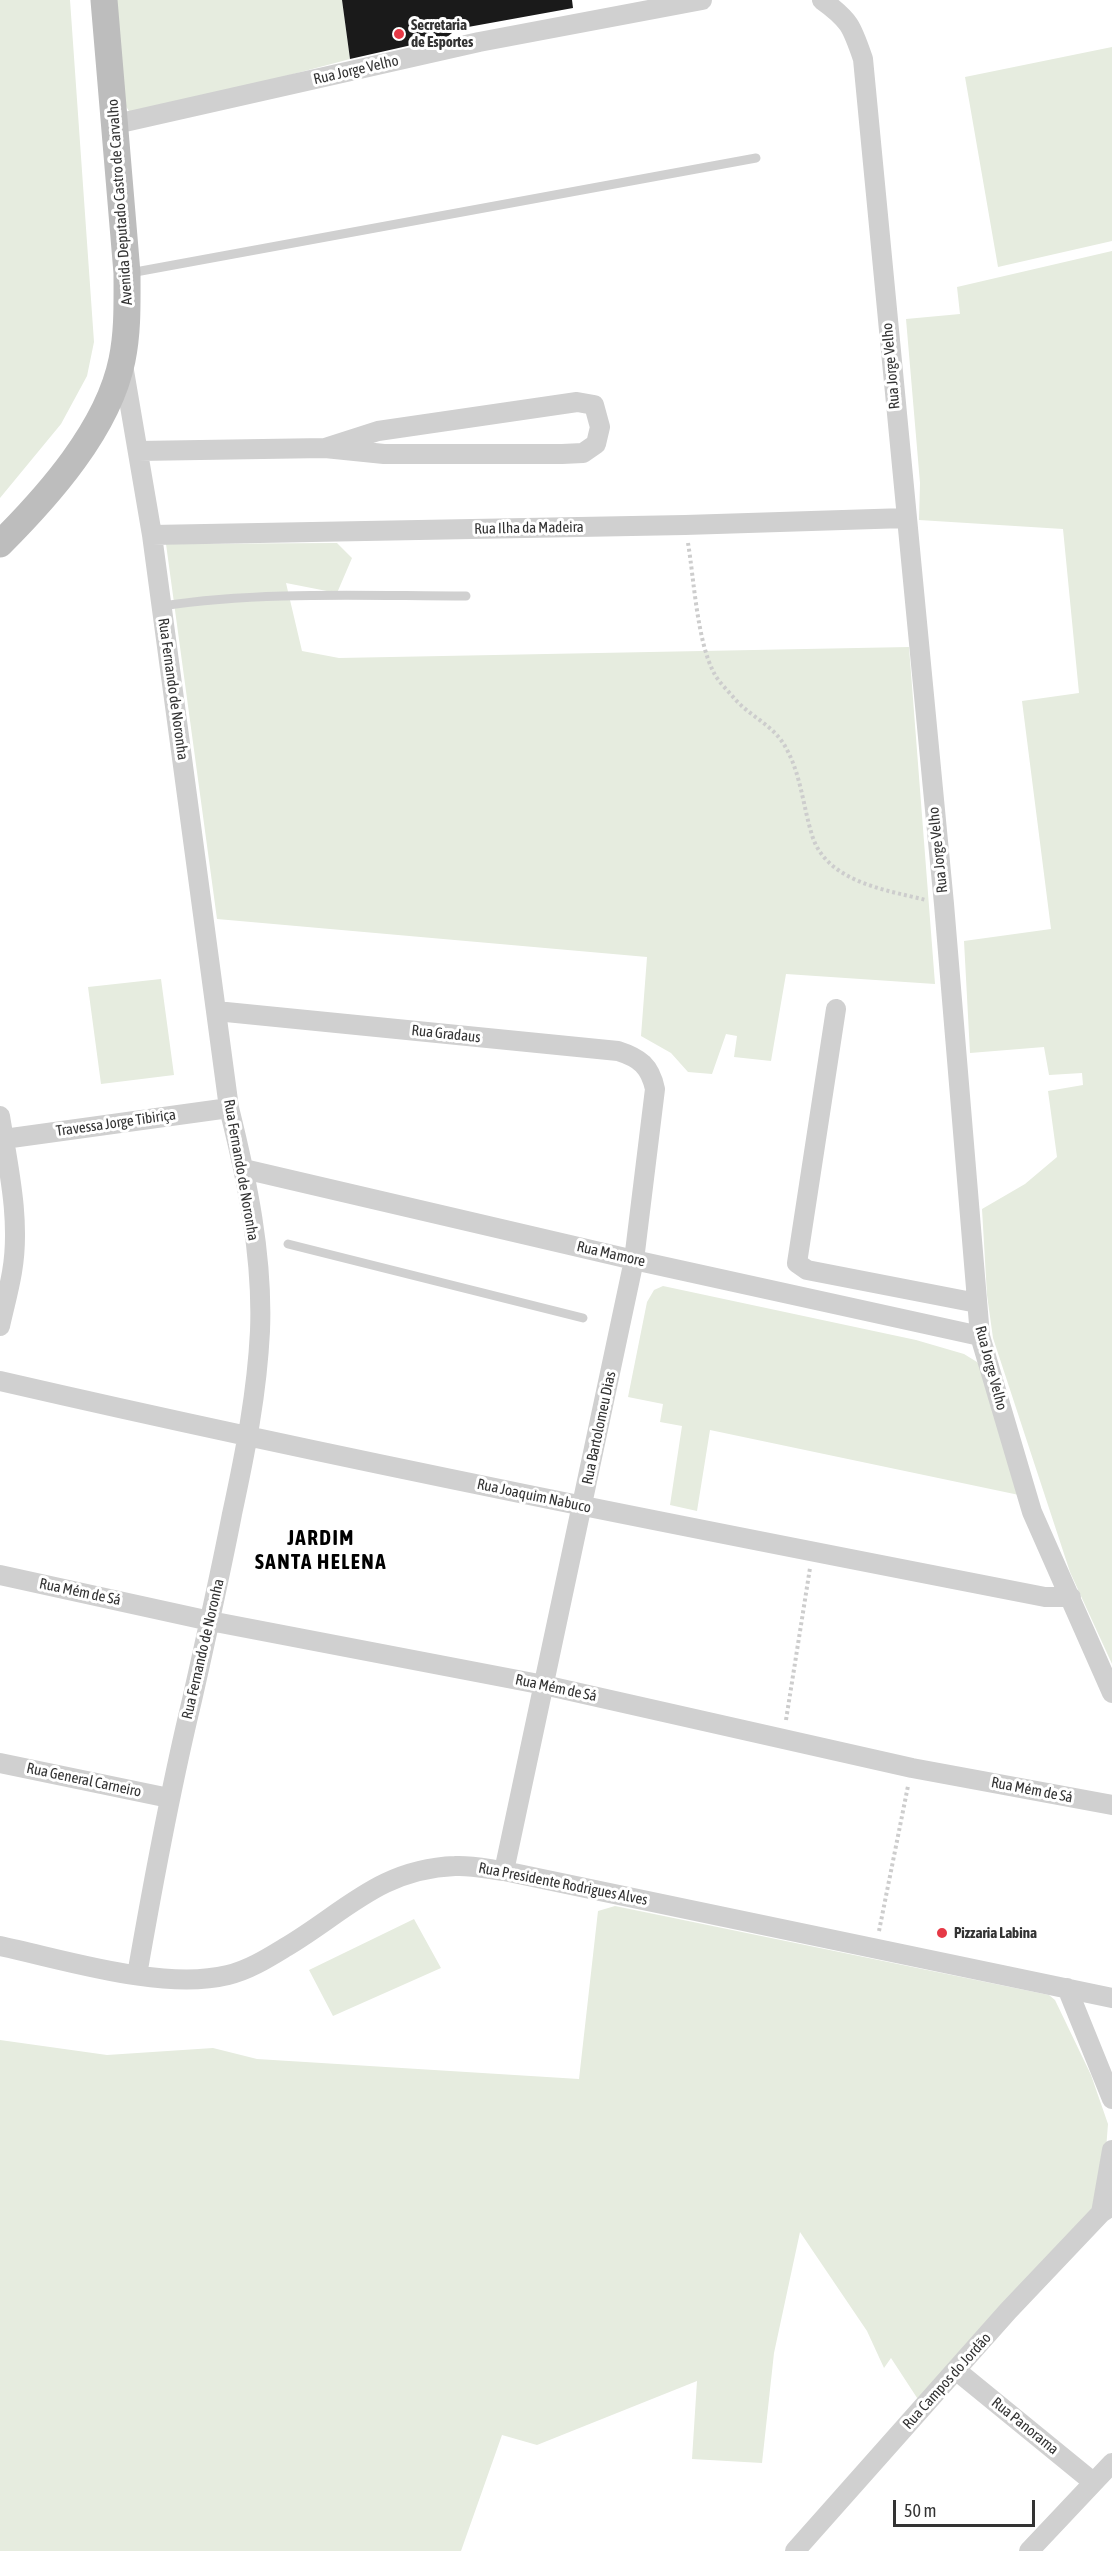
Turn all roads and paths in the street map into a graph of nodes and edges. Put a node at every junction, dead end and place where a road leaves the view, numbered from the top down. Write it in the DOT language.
graph roads {
  1 [pos="104,0"];
  2 [pos="702,0"];
  3 [pos="822,0"];
  4 [pos="116,124"];
  5 [pos="756,158"];
  6 [pos="127,273"];
  7 [pos="122,360"];
  8 [pos="325,448"];
  9 [pos="138,451"];
  10 [pos="906,518"];
  11 [pos="685,525"];
  12 [pos="152,535"];
  13 [pos="0,544"];
  14 [pos="466,596"];
  15 [pos="162,606"];
  16 [pos="944,904"];
  17 [pos="836,1009"];
  18 [pos="216,1011"];
  19 [pos="655,1089"];
  20 [pos="229,1108"];
  21 [pos="0,1116"];
  22 [pos="4,1139"];
  23 [pos="244,1169"];
  24 [pos="288,1244"];
  25 [pos="634,1260"];
  26 [pos="977,1303"];
  27 [pos="583,1318"];
  28 [pos="0,1326"];
  29 [pos="980,1336"];
  30 [pos="0,1381"];
  31 [pos="248,1438"];
  32 [pos="583,1506"];
  33 [pos="812,1551"];
  34 [pos="0,1575"];
  35 [pos="1071,1597"];
  36 [pos="210,1621"];
  37 [pos="544,1685"];
  38 [pos="1112,1692"];
  39 [pos="783,1739"];
  40 [pos="0,1763"];
  41 [pos="912,1768"];
  42 [pos="169,1798"];
  43 [pos="1112,1806"];
  44 [pos="504,1871"];
  45 [pos="0,1946"];
  46 [pos="876,1947"];
  47 [pos="137,1975"];
  48 [pos="1067,1988"];
  49 [pos="1112,1998"];
  50 [pos="1112,2099"];
  51 [pos="1112,2150"];
  52 [pos="1106,2210"];
  53 [pos="957,2371"];
  54 [pos="1112,2463"];
  55 [pos="1093,2482"];
  56 [pos="795,2551"];
  57 [pos="1029,2551"];
  1 -- 4 [label="main road, Avenida Deputado Castro de Carvalho"];
  2 -- 4 [label="street, Rua Jorge Velho"];
  3 -- 10 [label="street, Rua Jorge Velho"];
  4 -- 6 [label="main road, Avenida Deputado Castro de Carvalho"];
  5 -- 6 [label="lane"];
  6 -- 7 [label="main road, Avenida Deputado Castro de Carvalho"];
  7 -- 9 [label="street, Rua Fernando de Noronha"];
  7 -- 13 [label="main road, Avenida Deputado Castro de Carvalho"];
  8 -- 8 [label="street"];
  8 -- 9 [label="street"];
  9 -- 12 [label="street, Rua Fernando de Noronha"];
  10 -- 11 [label="street, Rua Ilha da Madeira"];
  10 -- 16 [label="street, Rua Jorge Velho"];
  11 -- 12 [label="street, Rua Ilha da Madeira"];
  11 -- 16 [label="path"];
  12 -- 15 [label="street, Rua Fernando de Noronha"];
  14 -- 15 [label="lane"];
  15 -- 18 [label="street, Rua Fernando de Noronha"];
  16 -- 26 [label="street, Rua Jorge Velho"];
  17 -- 26 [label="street"];
  18 -- 19 [label="street, Rua Gradaus"];
  18 -- 20 [label="street, Rua Fernando de Noronha"];
  19 -- 25 [label="street, Rua Bartolomeu Dias"];
  20 -- 22 [label="street, Travessa Jorge Tibiriça"];
  20 -- 23 [label="street, Rua Fernando de Noronha"];
  21 -- 22 [label="street"];
  22 -- 28 [label="street"];
  23 -- 25 [label="street, Rua Mamore"];
  23 -- 31 [label="street, Rua Fernando de Noronha"];
  24 -- 27 [label="lane"];
  25 -- 29 [label="street, Rua Mamore"];
  25 -- 32 [label="street, Rua Bartolomeu Dias"];
  26 -- 29 [label="street, Rua Jorge Velho"];
  29 -- 35 [label="street, Rua Jorge Velho"];
  30 -- 31 [label="street, Rua Joaquim Nabuco"];
  31 -- 32 [label="street, Rua Joaquim Nabuco"];
  31 -- 36 [label="street, Rua Fernando de Noronha"];
  32 -- 33 [label="street, Rua Joaquim Nabuco"];
  32 -- 37 [label="street, Rua Bartolomeu Dias"];
  33 -- 35 [label="street, Rua Joaquim Nabuco"];
  33 -- 39 [label="path"];
  34 -- 36 [label="street, Rua Mém de Sá"];
  35 -- 38 [label="street, Rua Jorge Velho"];
  36 -- 37 [label="street, Rua Mém de Sá"];
  36 -- 42 [label="street, Rua Fernando de Noronha"];
  37 -- 39 [label="street, Rua Mém de Sá"];
  37 -- 44 [label="street, Rua Bartolomeu Dias"];
  39 -- 41 [label="street, Rua Mém de Sá"];
  40 -- 42 [label="street, Rua General Carneiro"];
  41 -- 43 [label="street, Rua Mém de Sá"];
  41 -- 46 [label="path"];
  42 -- 47 [label="street, Rua Fernando de Noronha"];
  44 -- 46 [label="street, Rua Presidente Rodrigues Alves"];
  44 -- 47 [label="street, Rua Presidente Rodrigues Alves"];
  45 -- 47 [label="street, Rua Presidente Rodrigues Alves"];
  46 -- 48 [label="street, Rua Presidente Rodrigues Alves"];
  48 -- 49 [label="street, Rua Presidente Rodrigues Alves"];
  48 -- 50 [label="street"];
  51 -- 52 [label="street"];
  52 -- 53 [label="street, Rua Campos do Jordão"];
  53 -- 55 [label="street, Rua Panorama"];
  53 -- 56 [label="street, Rua Campos do Jordão"];
  54 -- 55 [label="street"];
  55 -- 57 [label="street"];
}
